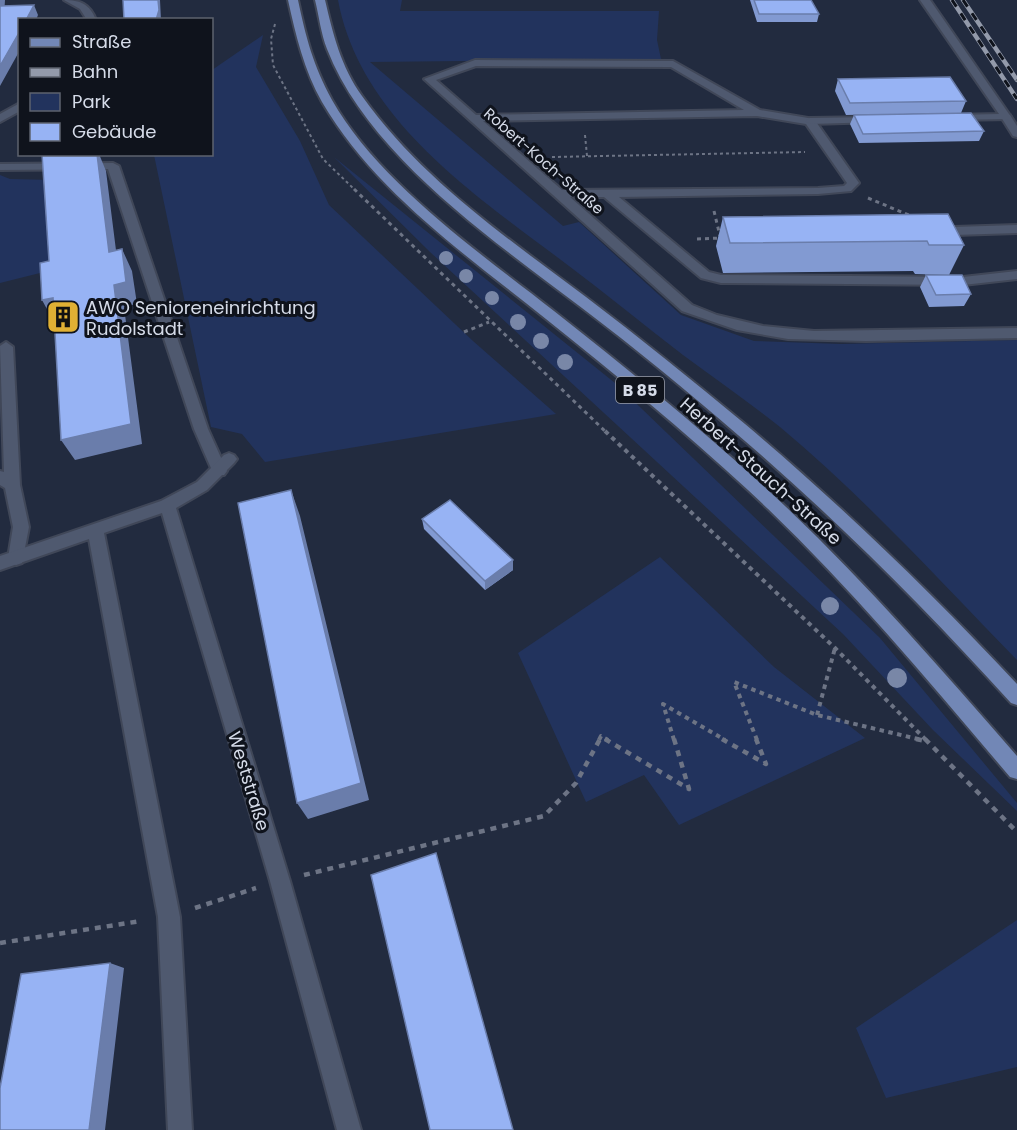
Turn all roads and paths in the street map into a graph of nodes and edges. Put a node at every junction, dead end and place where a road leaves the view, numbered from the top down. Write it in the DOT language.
graph roads {
  1 [pos="69,0"];
  2 [pos="293,0"];
  3 [pos="320,0"];
  4 [pos="925,0"];
  5 [pos="92,18"];
  6 [pos="276,22"];
  7 [pos="18,107"];
  8 [pos="757,113"];
  9 [pos="1006,117"];
  10 [pos="474,118"];
  11 [pos="937,118"];
  12 [pos="0,119"];
  13 [pos="891,119"];
  14 [pos="810,121"];
  15 [pos="1017,134"];
  16 [pos="831,151"];
  17 [pos="518,157"];
  18 [pos="0,167"];
  19 [pos="853,183"];
  20 [pos="608,194"];
  21 [pos="561,195"];
  22 [pos="1017,229"];
  23 [pos="954,231"];
  24 [pos="732,238"];
  25 [pos="663,240"];
  26 [pos="1017,275"];
  27 [pos="489,322"];
  28 [pos="464,332"];
  29 [pos="1017,333"];
  30 [pos="6,346"];
  31 [pos="6,481"];
  32 [pos="167,505"];
  33 [pos="96,531"];
  34 [pos="8,560"];
  35 [pos="835,648"];
  36 [pos="1017,697"];
  37 [pos="816,715"];
  38 [pos="926,741"];
  39 [pos="1017,770"];
  40 [pos="576,783"];
  41 [pos="1017,832"];
  42 [pos="180,1130"];
  43 [pos="349,1130"];
  1 -- 5 [label="street"];
  2 -- 39 [label="main road, Herbert-Stauch-Straße / B 85"];
  3 -- 36 [label="main road, Herbert-Stauch-Straße / B 85"];
  4 -- 9 [label="street"];
  6 -- 27 [label="path"];
  7 -- 12 [label="street"];
  8 -- 10 [label="street"];
  8 -- 10 [label="street, Robert-Koch-Straße"];
  8 -- 14 [label="street, Robert-Koch-Straße"];
  9 -- 11 [label="street"];
  9 -- 15 [label="street"];
  10 -- 17 [label="street, Robert-Koch-Straße"];
  13 -- 14 [label="street, Robert-Koch-Straße"];
  14 -- 16 [label="street"];
  16 -- 17 [label="path"];
  16 -- 19 [label="street"];
  17 -- 21 [label="street, Robert-Koch-Straße"];
  18 -- 32 [label="street"];
  19 -- 20 [label="street"];
  19 -- 23 [label="path"];
  20 -- 21 [label="street"];
  20 -- 25 [label="street"];
  21 -- 29 [label="street, Robert-Koch-Straße"];
  22 -- 23 [label="street"];
  24 -- 25 [label="path"];
  25 -- 26 [label="street"];
  27 -- 28 [label="path"];
  27 -- 35 [label="path"];
  30 -- 31 [label="street"];
  31 -- 34 [label="street"];
  32 -- 33 [label="street"];
  32 -- 43 [label="street, Weststraße"];
  33 -- 34 [label="street"];
  33 -- 42 [label="street"];
  35 -- 37 [label="path"];
  35 -- 38 [label="path"];
  37 -- 38 [label="path"];
  37 -- 40 [label="path"];
  38 -- 41 [label="path"];
}
